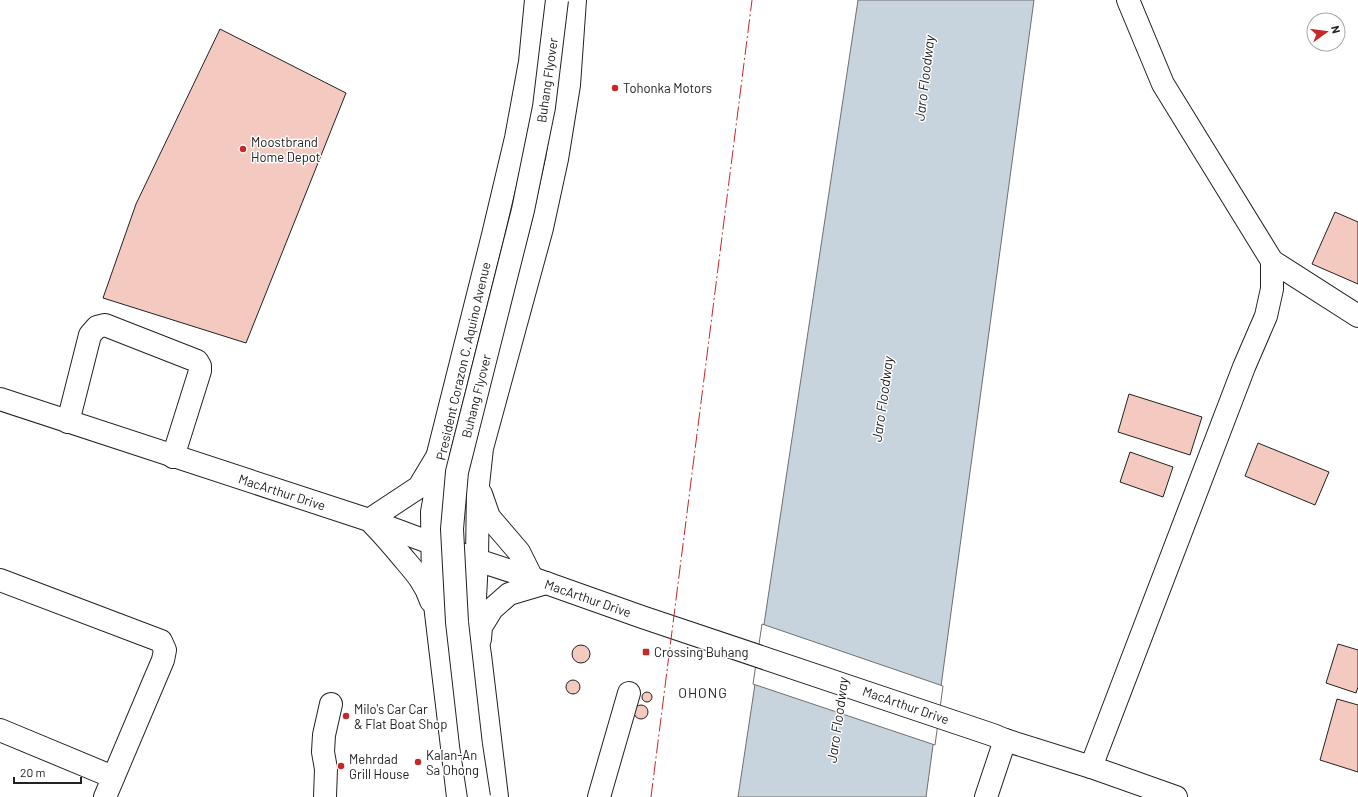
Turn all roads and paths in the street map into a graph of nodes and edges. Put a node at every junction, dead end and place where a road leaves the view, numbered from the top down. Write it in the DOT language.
graph roads {
  1 [pos="536,0"];
  2 [pos="557,0"];
  3 [pos="575,0"];
  4 [pos="1128,0"];
  5 [pos="1272,262"];
  6 [pos="1358,316"];
  7 [pos="0,399"];
  8 [pos="68,422"];
  9 [pos="438,454"];
  10 [pos="173,457"];
  11 [pos="478,485"];
  12 [pos="369,520"];
  13 [pos="432,543"];
  14 [pos="477,560"];
  15 [pos="0,580"];
  16 [pos="539,580"];
  17 [pos="436,615"];
  18 [pos="480,656"];
  19 [pos="629,693"];
  20 [pos="331,704"];
  21 [pos="0,730"];
  22 [pos="999,737"];
  23 [pos="1092,767"];
  24 [pos="113,777"];
  25 [pos="105,797"];
  26 [pos="325,797"];
  27 [pos="458,797"];
  28 [pos="478,797"];
  29 [pos="496,797"];
  30 [pos="599,797"];
  31 [pos="986,797"];
  32 [pos="1176,797"];
  1 -- 9 [label="main road, President Corazon C. Aquino Avenue"];
  2 -- 28 [label="main road, Buhang Flyover, bridge"];
  3 -- 11 [label="main road"];
  4 -- 5 [label="main road"];
  5 -- 6 [label="main road"];
  5 -- 23 [label="main road"];
  7 -- 8 [label="main road, MacArthur Drive"];
  8 -- 10 [label="main road, MacArthur Drive"];
  8 -- 10 [label="main road"];
  9 -- 12 [label="main road"];
  9 -- 13 [label="main road, President Corazon C. Aquino Avenue"];
  10 -- 12 [label="main road, MacArthur Drive"];
  11 -- 14 [label="main road"];
  11 -- 16 [label="main road"];
  12 -- 13 [label="main road, MacArthur Drive"];
  12 -- 17 [label="main road"];
  13 -- 14 [label="main road, MacArthur Drive"];
  13 -- 17 [label="main road, President Corazon C. Aquino Avenue"];
  14 -- 16 [label="main road, MacArthur Drive"];
  14 -- 18 [label="main road"];
  15 -- 24 [label="main road"];
  16 -- 18 [label="main road"];
  16 -- 22 [label="main road, MacArthur Drive"];
  17 -- 27 [label="main road, President Corazon C. Aquino Avenue"];
  18 -- 29 [label="main road"];
  19 -- 30 [label="main road"];
  20 -- 26 [label="main road"];
  21 -- 24 [label="main road"];
  22 -- 23 [label="main road, MacArthur Drive"];
  22 -- 31 [label="main road"];
  23 -- 32 [label="main road, MacArthur Drive"];
  24 -- 25 [label="main road"];
}
